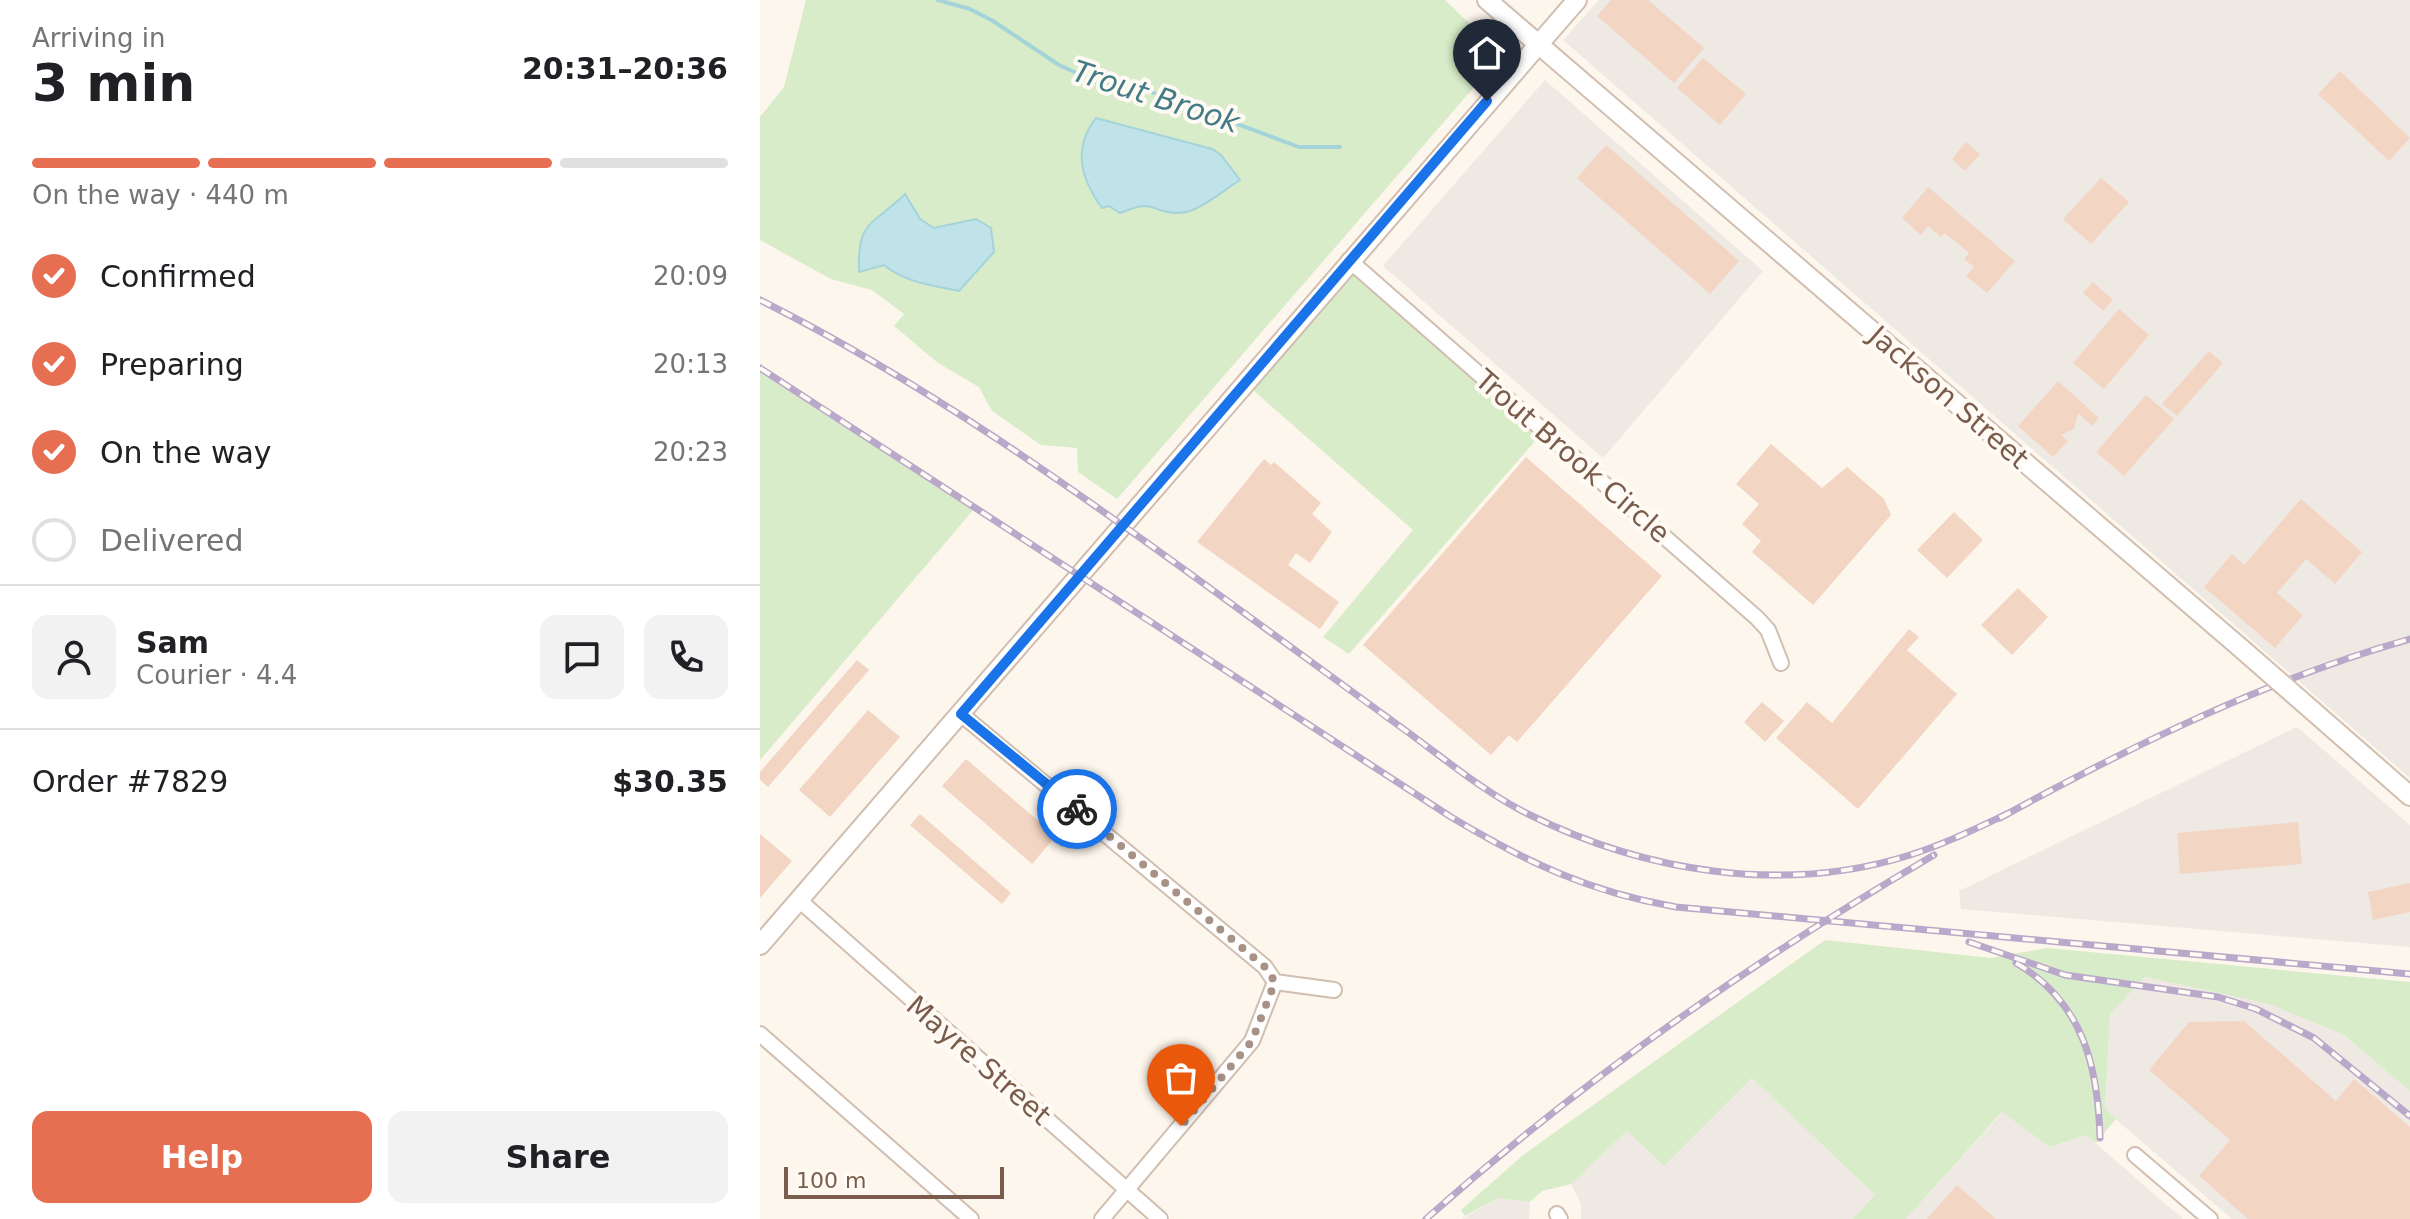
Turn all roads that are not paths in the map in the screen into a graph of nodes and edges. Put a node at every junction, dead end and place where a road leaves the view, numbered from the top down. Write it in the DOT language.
graph roads {
  1 [pos="1487,0"];
  2 [pos="1577,0"];
  3 [pos="1537,44"];
  4 [pos="1349,260"];
  5 [pos="1781,663"];
  6 [pos="961,714"];
  7 [pos="2410,796"];
  8 [pos="799,900"];
  9 [pos="760,945"];
  10 [pos="1275,982"];
  11 [pos="1334,990"];
  12 [pos="760,1034"];
  13 [pos="2135,1155"];
  14 [pos="1127,1190"];
  15 [pos="971,1219"];
  16 [pos="1102,1219"];
  17 [pos="1160,1219"];
  18 [pos="2210,1219"];
  1 -- 3 [label="street, Jackson Street"];
  2 -- 3 [label="street"];
  3 -- 4 [label="street"];
  3 -- 7 [label="street, Jackson Street, bridge"];
  4 -- 5 [label="street, Trout Brook Circle"];
  4 -- 6 [label="street"];
  6 -- 8 [label="street"];
  6 -- 10 [label="street"];
  8 -- 9 [label="street"];
  8 -- 14 [label="street, Mayre Street"];
  10 -- 11 [label="street"];
  10 -- 14 [label="street"];
  12 -- 15 [label="street"];
  13 -- 18 [label="street"];
  14 -- 16 [label="street"];
  14 -- 17 [label="street, Mayre Street"];
}
